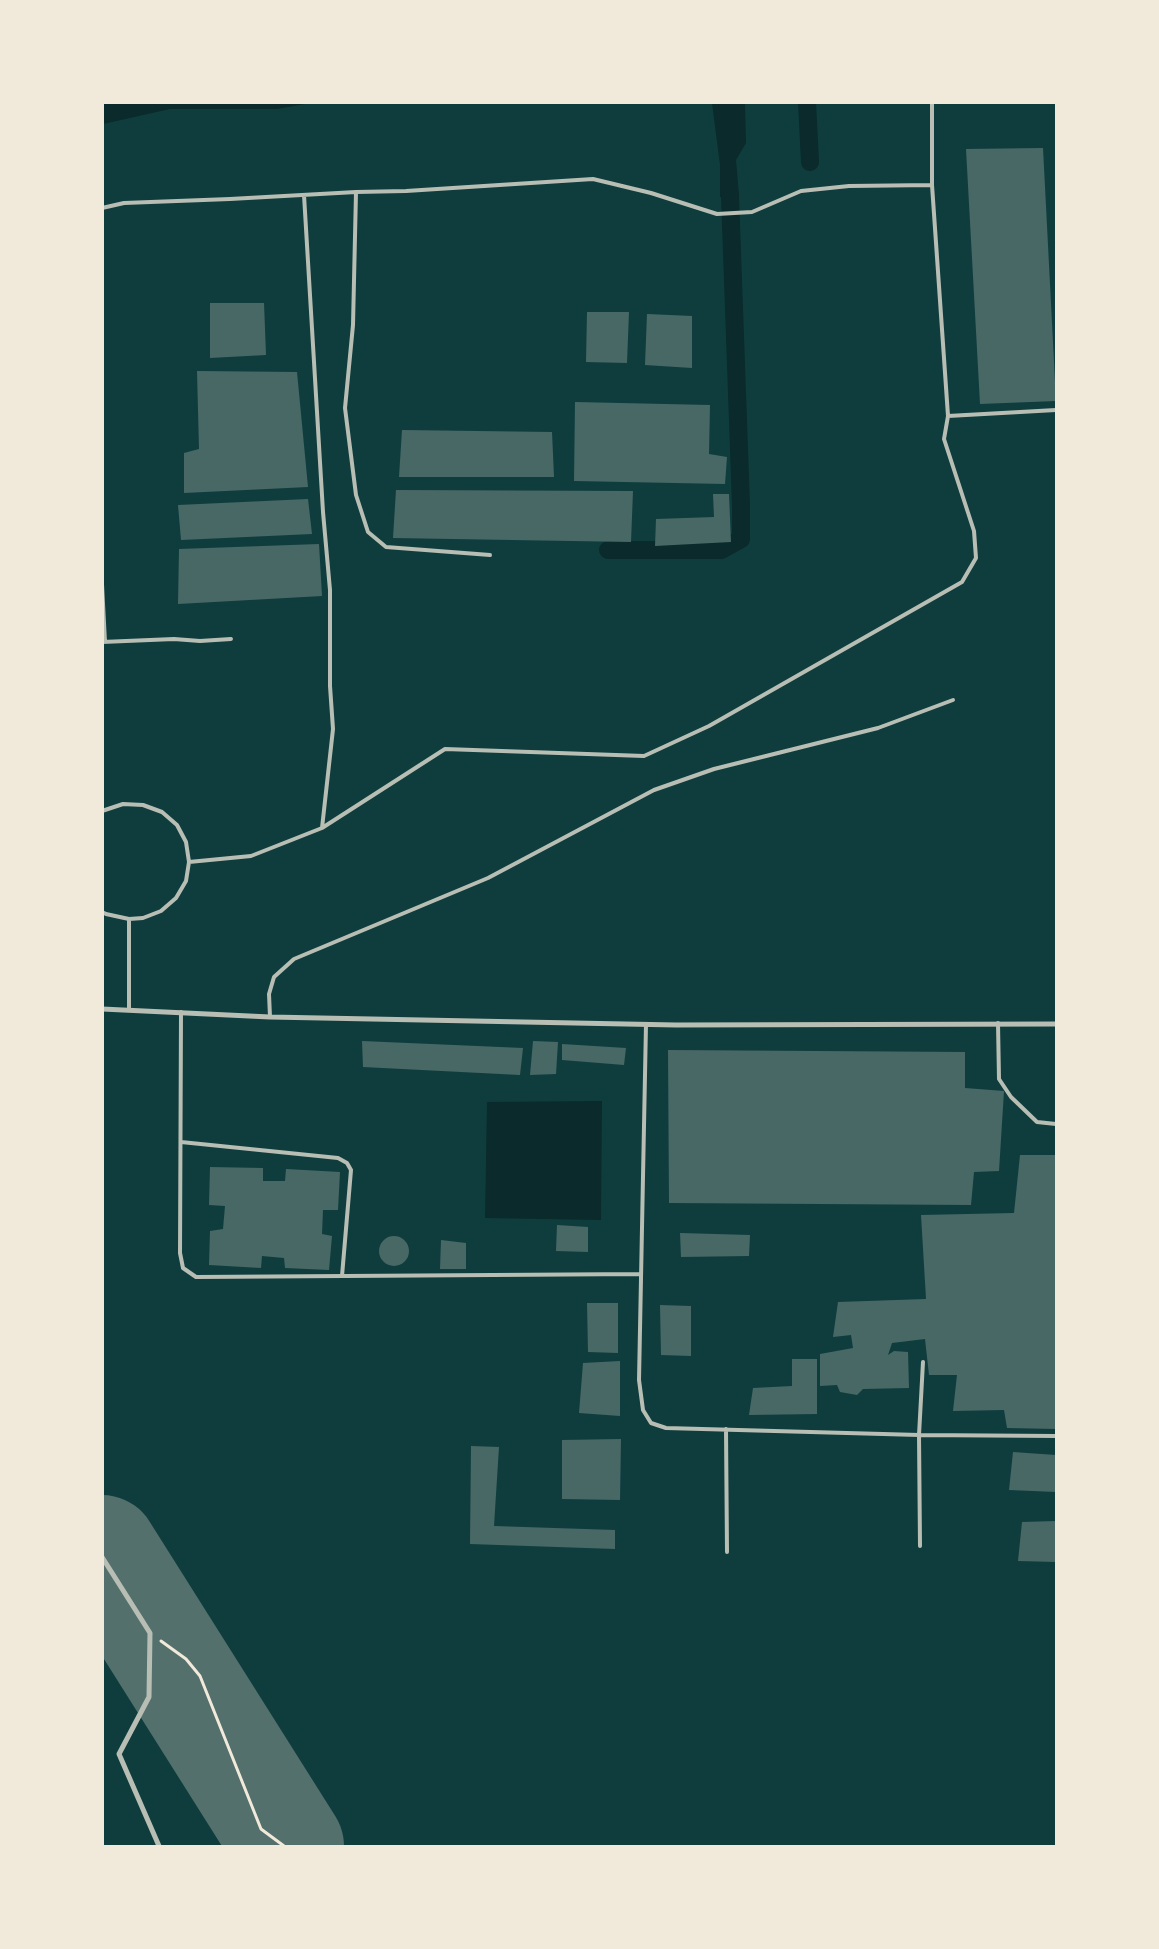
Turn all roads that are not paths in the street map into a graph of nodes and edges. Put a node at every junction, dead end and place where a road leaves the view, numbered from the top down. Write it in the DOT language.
graph roads {
  1 [pos="932,102"];
  2 [pos="932,186"];
  3 [pos="356,192"];
  4 [pos="304,195"];
  5 [pos="102,208"];
  6 [pos="1056,410"];
  7 [pos="948,416"];
  8 [pos="490,555"];
  9 [pos="102,584"];
  10 [pos="231,639"];
  11 [pos="104,642"];
  12 [pos="952,700"];
  13 [pos="102,811"];
  14 [pos="322,828"];
  15 [pos="189,862"];
  16 [pos="102,912"];
  17 [pos="129,919"];
  18 [pos="102,1009"];
  19 [pos="129,1009"];
  20 [pos="180,1012"];
  21 [pos="270,1017"];
  22 [pos="998,1023"];
  23 [pos="646,1024"];
  24 [pos="1056,1024"];
  25 [pos="1056,1124"];
  26 [pos="180,1142"];
  27 [pos="641,1274"];
  28 [pos="342,1276"];
  29 [pos="923,1362"];
  30 [pos="726,1428"];
  31 [pos="919,1435"];
  32 [pos="1056,1436"];
  33 [pos="920,1546"];
  34 [pos="727,1552"];
  35 [pos="102,1556"];
  36 [pos="159,1846"];
  1 -- 2 [label="lane"];
  2 -- 3 [label="lane"];
  2 -- 7 [label="lane"];
  3 -- 4 [label="lane"];
  3 -- 8 [label="lane"];
  4 -- 5 [label="lane"];
  4 -- 14 [label="lane"];
  6 -- 7 [label="lane"];
  7 -- 14 [label="lane"];
  9 -- 11 [label="lane"];
  10 -- 11 [label="lane"];
  12 -- 21 [label="lane"];
  13 -- 15 [label="lane"];
  14 -- 15 [label="lane"];
  15 -- 17 [label="lane"];
  16 -- 17 [label="lane"];
  17 -- 19 [label="lane"];
  18 -- 19 [label="street"];
  19 -- 20 [label="street"];
  20 -- 21 [label="street"];
  20 -- 26 [label="lane"];
  21 -- 23 [label="street"];
  22 -- 23 [label="street"];
  22 -- 24 [label="street"];
  22 -- 25 [label="lane"];
  23 -- 27 [label="lane"];
  26 -- 28 [label="lane"];
  26 -- 28 [label="lane"];
  27 -- 28 [label="lane"];
  27 -- 30 [label="lane"];
  29 -- 31 [label="lane"];
  30 -- 31 [label="lane"];
  30 -- 34 [label="lane"];
  31 -- 32 [label="lane"];
  31 -- 33 [label="lane"];
  35 -- 36 [label="street"];
}
